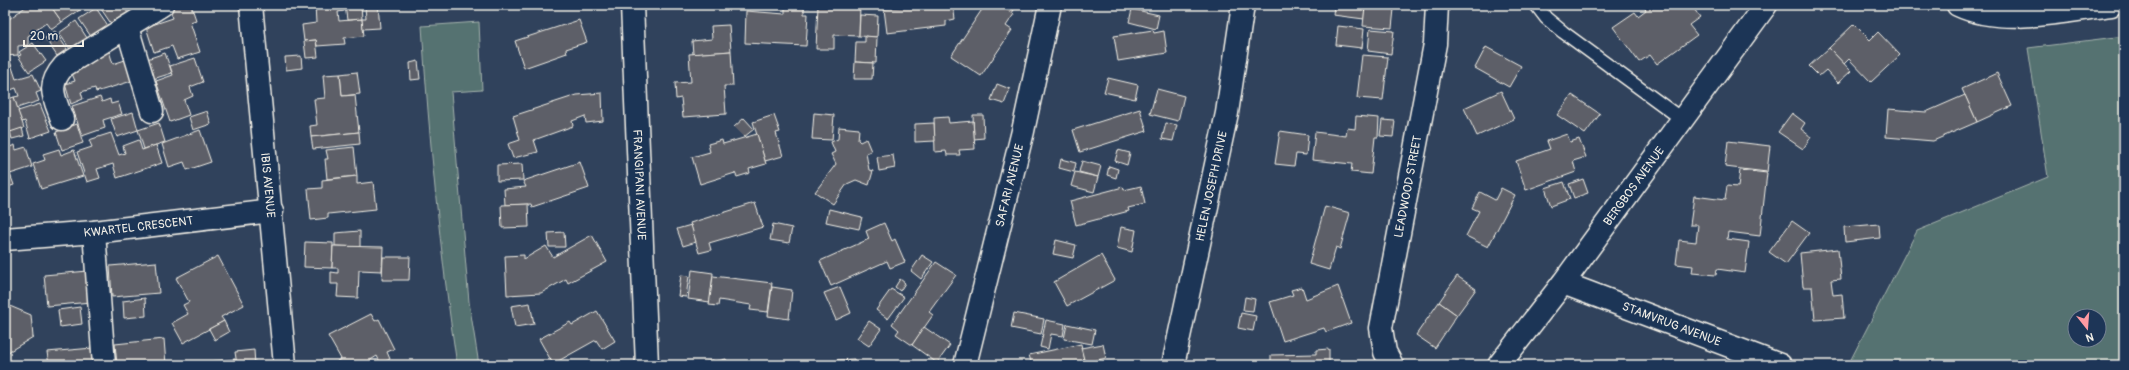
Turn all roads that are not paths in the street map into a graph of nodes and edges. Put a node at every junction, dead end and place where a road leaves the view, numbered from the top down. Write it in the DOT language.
graph roads {
  1 [pos="162,5"];
  2 [pos="251,5"];
  3 [pos="632,5"];
  4 [pos="1050,5"];
  5 [pos="1243,5"];
  6 [pos="1437,5"];
  7 [pos="1536,5"];
  8 [pos="1766,5"];
  9 [pos="1958,5"];
  10 [pos="2111,5"];
  11 [pos="127,27"];
  12 [pos="152,111"];
  13 [pos="62,119"];
  14 [pos="1682,120"];
  15 [pos="272,211"];
  16 [pos="94,232"];
  17 [pos="5,239"];
  18 [pos="1563,283"];
  19 [pos="104,365"];
  20 [pos="285,365"];
  21 [pos="647,365"];
  22 [pos="965,365"];
  23 [pos="1173,365"];
  24 [pos="1392,365"];
  25 [pos="1499,365"];
  26 [pos="1780,365"];
  1 -- 11 [label="street"];
  2 -- 15 [label="street, IBIS AVENUE"];
  3 -- 21 [label="street, FRANGIPANI AVENUE"];
  4 -- 22 [label="street, SAFARI AVENUE"];
  5 -- 23 [label="street, HELEN JOSEPH DRIVE"];
  6 -- 24 [label="street, LEADWOOD STREET"];
  7 -- 14 [label="lane"];
  8 -- 14 [label="street, BERGBOS AVENUE"];
  9 -- 10 [label="street"];
  11 -- 12 [label="street"];
  11 -- 13 [label="street"];
  14 -- 18 [label="street, BERGBOS AVENUE"];
  15 -- 16 [label="street, KWARTEL CRESCENT"];
  15 -- 20 [label="street, IBIS AVENUE"];
  16 -- 17 [label="street, KWARTEL CRESCENT"];
  16 -- 19 [label="street"];
  18 -- 25 [label="street, BERGBOS AVENUE"];
  18 -- 26 [label="street, STAMVRUG AVENUE"];
}
